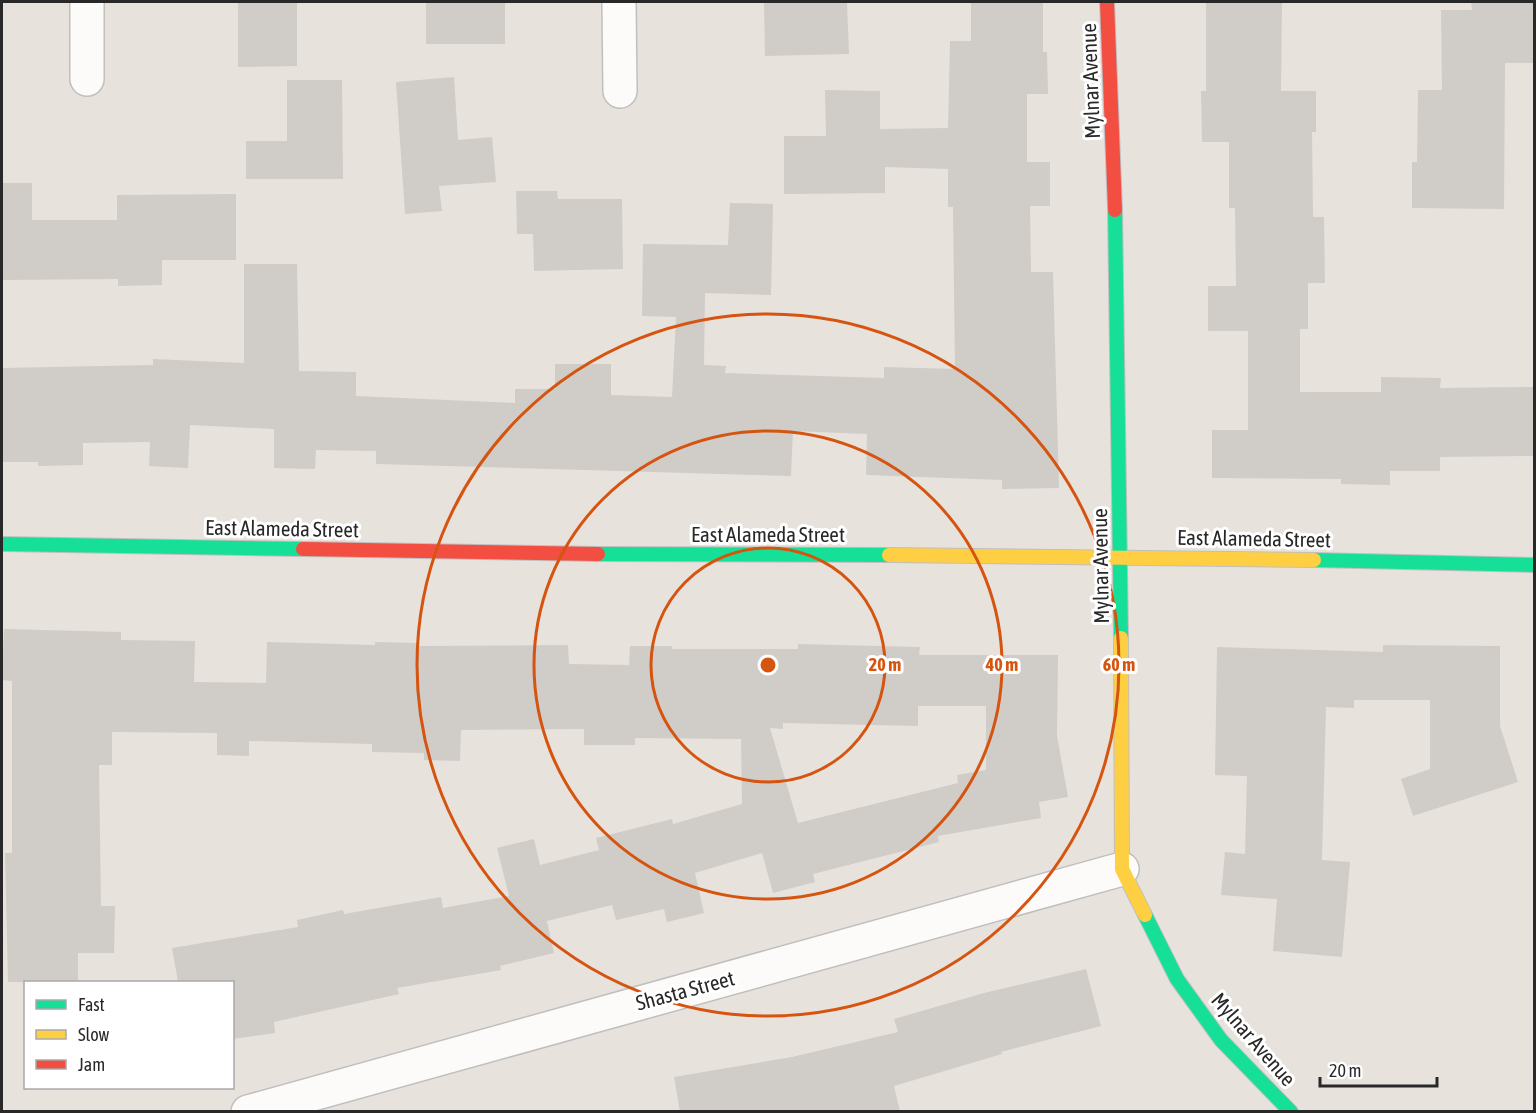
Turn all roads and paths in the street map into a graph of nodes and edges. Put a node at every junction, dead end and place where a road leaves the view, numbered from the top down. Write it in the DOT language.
graph roads {
  1 [pos="87,2"];
  2 [pos="619,2"];
  3 [pos="1107,2"];
  4 [pos="87,80"];
  5 [pos="620,91"];
  6 [pos="2,544"];
  7 [pos="1121,556"];
  8 [pos="1534,565"];
  9 [pos="1122,869"];
  10 [pos="248,1112"];
  11 [pos="1291,1112"];
  1 -- 4 [label="street"];
  2 -- 5 [label="street"];
  3 -- 7 [label="street, Mylnar Avenue"];
  6 -- 7 [label="street, East Alameda Street"];
  7 -- 8 [label="street, East Alameda Street"];
  7 -- 9 [label="street, Mylnar Avenue"];
  9 -- 10 [label="street, Shasta Street"];
  9 -- 11 [label="street, Mylnar Avenue"];
}
